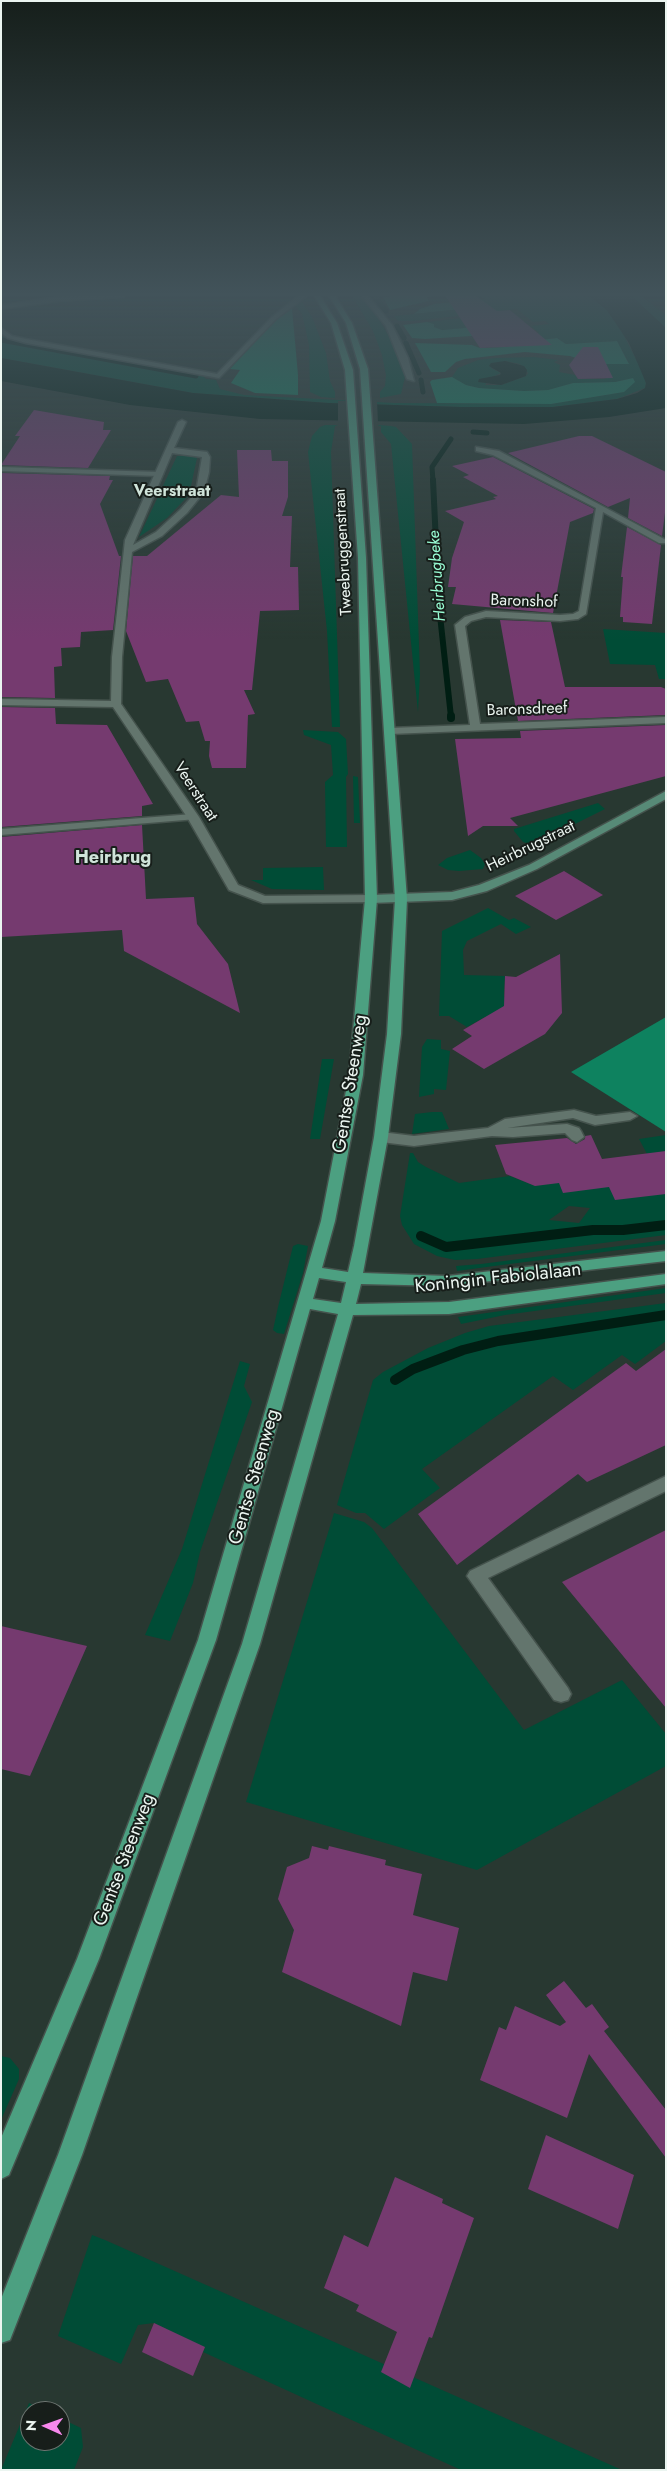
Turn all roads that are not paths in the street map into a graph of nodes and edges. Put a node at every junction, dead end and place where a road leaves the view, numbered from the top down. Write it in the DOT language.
graph roads {
  1 [pos="353,409"];
  2 [pos="366,409"];
  3 [pos="182,422"];
  4 [pos="171,450"];
  5 [pos="479,450"];
  6 [pos="1,469"];
  7 [pos="159,474"];
  8 [pos="600,507"];
  9 [pos="662,541"];
  10 [pos="128,550"];
  11 [pos="1,702"];
  12 [pos="116,704"];
  13 [pos="666,720"];
  14 [pos="475,726"];
  15 [pos="390,731"];
  16 [pos="368,755"];
  17 [pos="666,794"];
  18 [pos="193,817"];
  19 [pos="1,832"];
  20 [pos="400,898"];
  21 [pos="371,899"];
  22 [pos="630,1116"];
  23 [pos="492,1132"];
  24 [pos="381,1137"];
  25 [pos="577,1137"];
  26 [pos="666,1256"];
  27 [pos="314,1272"];
  28 [pos="355,1278"];
  29 [pos="666,1279"];
  30 [pos="305,1303"];
  31 [pos="347,1310"];
  32 [pos="666,1483"];
  33 [pos="562,1694"];
  34 [pos="1,2167"];
  35 [pos="1,2331"];
  1 -- 16 [label="main road, Tweebruggenstraat"];
  2 -- 15 [label="main road, Tweebruggenstraat"];
  3 -- 4 [label="street"];
  4 -- 7 [label="street"];
  4 -- 10 [label="street"];
  5 -- 8 [label="street"];
  6 -- 7 [label="street"];
  7 -- 10 [label="street"];
  8 -- 9 [label="street"];
  8 -- 14 [label="street, Baronshof"];
  10 -- 12 [label="street"];
  11 -- 12 [label="street"];
  12 -- 18 [label="street, Veerstraat"];
  13 -- 14 [label="street, Baronsdreef"];
  14 -- 15 [label="street, Baronsdreef"];
  15 -- 20 [label="main road"];
  16 -- 21 [label="main road, Gentse Steenweg"];
  17 -- 20 [label="street, Heirbrugstraat"];
  18 -- 19 [label="street"];
  18 -- 21 [label="street, Veerstraat"];
  20 -- 21 [label="street, Veerstraat"];
  20 -- 24 [label="main road, Gentse Steenweg"];
  21 -- 27 [label="main road, Gentse Steenweg"];
  22 -- 23 [label="street"];
  23 -- 24 [label="street"];
  23 -- 25 [label="street"];
  24 -- 28 [label="main road, Gentse Steenweg"];
  26 -- 28 [label="main road, Koningin Fabiolalaan"];
  27 -- 28 [label="main road, Koningin Fabiolalaan"];
  27 -- 30 [label="main road, Gentse Steenweg"];
  28 -- 31 [label="main road, Gentse Steenweg"];
  29 -- 31 [label="main road, Koningin Fabiolalaan"];
  30 -- 31 [label="main road, Koningin Fabiolalaan"];
  30 -- 34 [label="main road, Gentse Steenweg"];
  31 -- 35 [label="main road, Gentse Steenweg"];
  32 -- 33 [label="street"];
}
